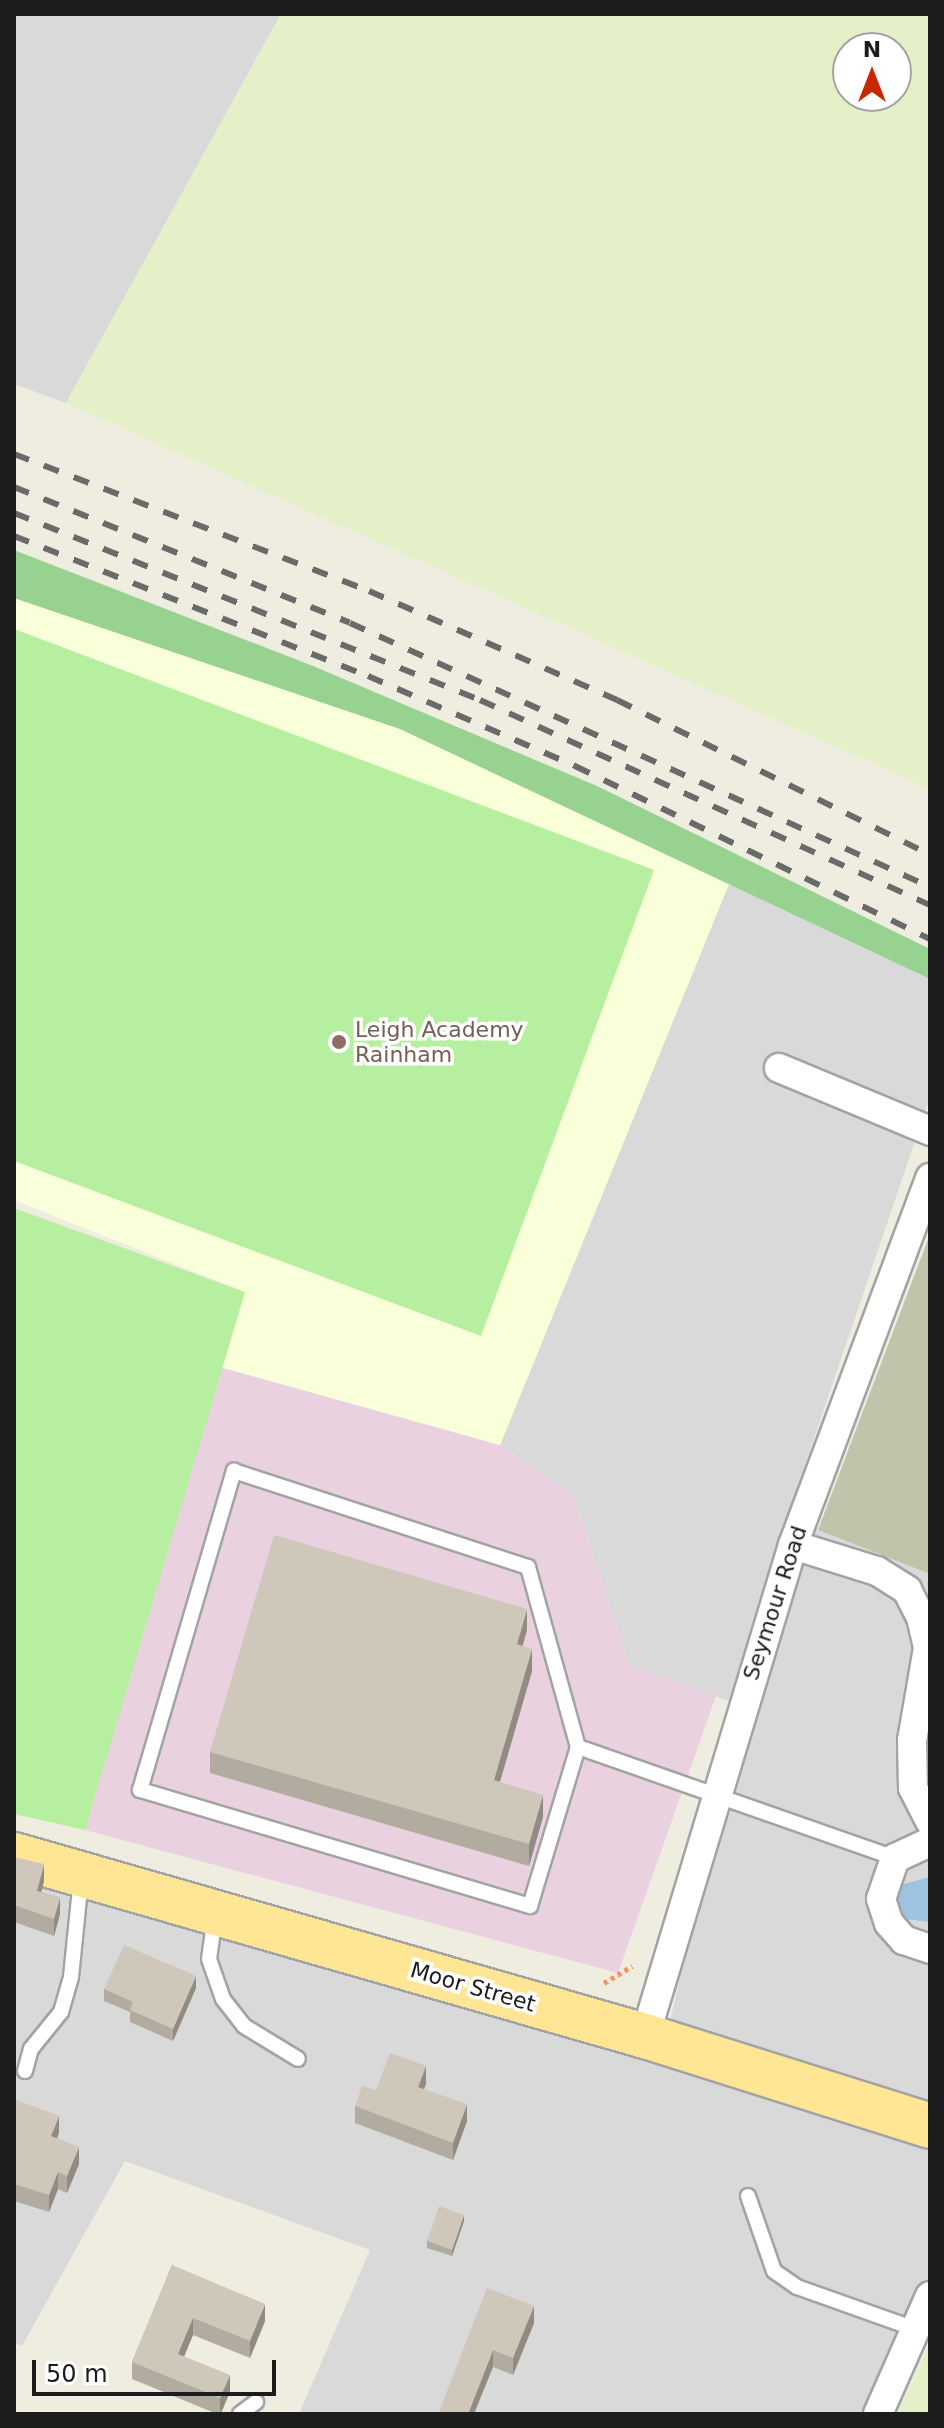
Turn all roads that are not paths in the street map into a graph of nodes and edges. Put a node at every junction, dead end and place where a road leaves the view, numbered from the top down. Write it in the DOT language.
graph roads {
  1 [pos="779,1068"];
  2 [pos="930,1131"];
  3 [pos="930,1178"];
  4 [pos="793,1545"];
  5 [pos="578,1747"];
  6 [pos="714,1799"];
  7 [pos="930,1821"];
  8 [pos="930,1842"];
  9 [pos="14,1855"];
  10 [pos="895,1858"];
  11 [pos="81,1874"];
  12 [pos="215,1913"];
  13 [pos="930,1949"];
  14 [pos="645,2036"];
  15 [pos="298,2059"];
  16 [pos="25,2071"];
  17 [pos="930,2126"];
  18 [pos="748,2196"];
  19 [pos="930,2296"];
  20 [pos="918,2330"];
  21 [pos="256,2402"];
  22 [pos="240,2414"];
  23 [pos="878,2414"];
  1 -- 2 [label="street"];
  3 -- 4 [label="street, Seymour Road"];
  4 -- 6 [label="street, Seymour Road"];
  4 -- 7 [label="street"];
  5 -- 5 [label="lane"];
  5 -- 6 [label="lane"];
  6 -- 10 [label="lane"];
  6 -- 14 [label="street, Seymour Road"];
  8 -- 10 [label="street"];
  9 -- 11 [label="main road, Moor Street"];
  10 -- 13 [label="street"];
  11 -- 12 [label="main road, Moor Street"];
  11 -- 16 [label="lane"];
  12 -- 14 [label="main road, Moor Street"];
  12 -- 15 [label="lane"];
  14 -- 17 [label="main road, Moor Street"];
  18 -- 20 [label="lane"];
  19 -- 20 [label="street"];
  20 -- 23 [label="street"];
  21 -- 22 [label="lane"];
}
